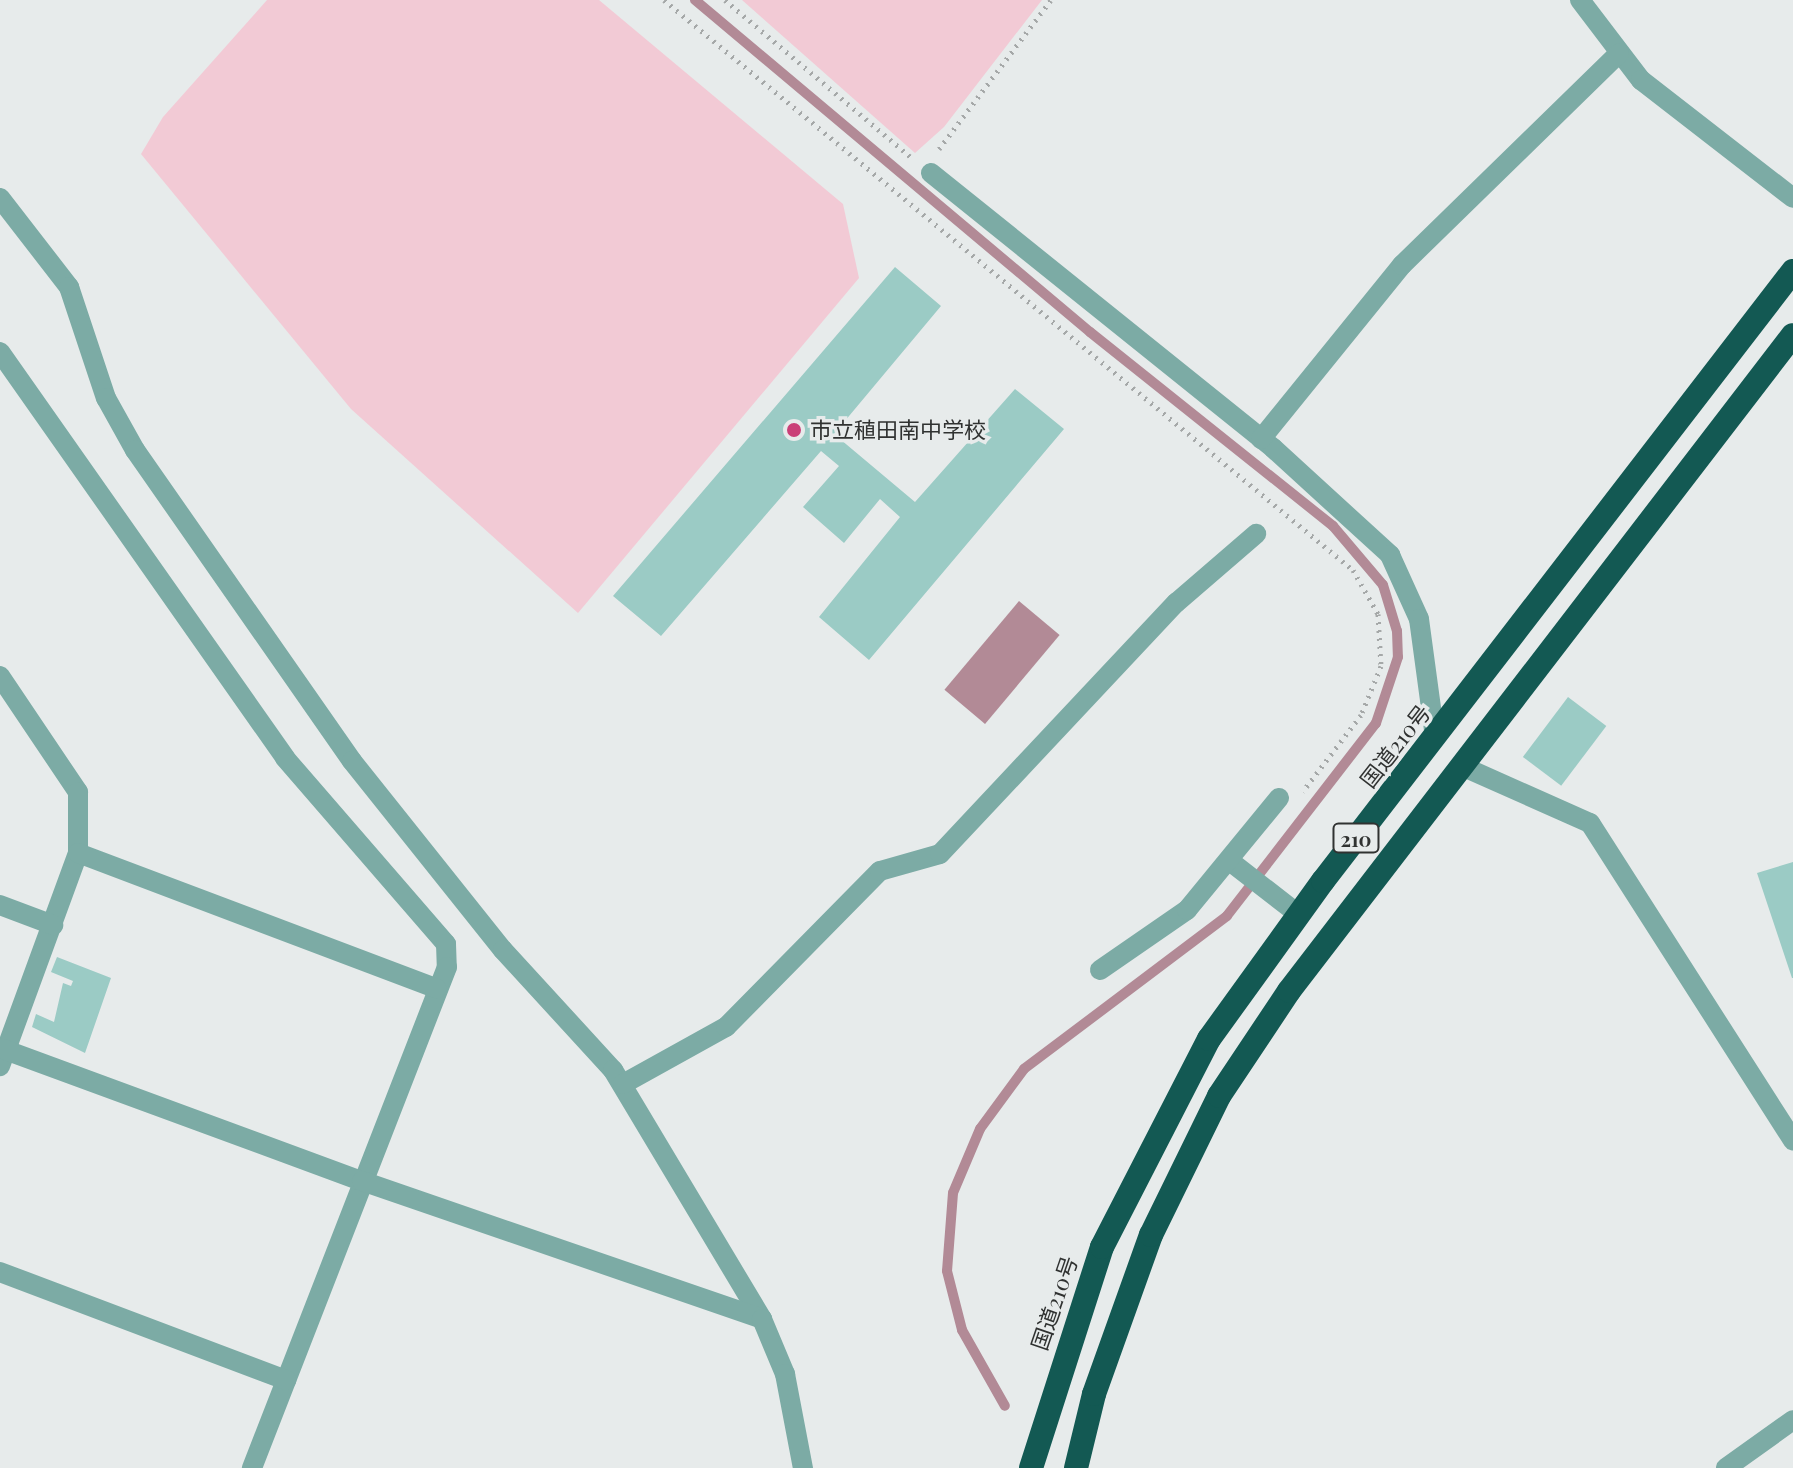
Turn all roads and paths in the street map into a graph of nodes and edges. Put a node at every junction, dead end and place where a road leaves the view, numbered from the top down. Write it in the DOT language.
graph roads {
  1 [pos="664,0"];
  2 [pos="725,0"];
  3 [pos="1051,0"];
  4 [pos="1580,0"];
  5 [pos="1619,53"];
  6 [pos="929,165"];
  7 [pos="0,198"];
  8 [pos="1793,198"];
  9 [pos="1793,271"];
  10 [pos="1793,335"];
  11 [pos="0,352"];
  12 [pos="1261,439"];
  13 [pos="1256,534"];
  14 [pos="0,676"];
  15 [pos="1435,738"];
  16 [pos="1464,767"];
  17 [pos="1288,798"];
  18 [pos="78,853"];
  19 [pos="1239,868"];
  20 [pos="0,905"];
  21 [pos="1298,914"];
  22 [pos="53,925"];
  23 [pos="1100,970"];
  24 [pos="436,988"];
  25 [pos="2,1055"];
  26 [pos="623,1084"];
  27 [pos="1793,1141"];
  28 [pos="362,1181"];
  29 [pos="0,1272"];
  30 [pos="762,1319"];
  31 [pos="286,1380"];
  32 [pos="1793,1420"];
  33 [pos="1080,1467"];
  34 [pos="252,1468"];
  35 [pos="803,1468"];
  36 [pos="1031,1468"];
  37 [pos="1726,1468"];
  1 -- 17 [label="path"];
  2 -- 6 [label="path"];
  3 -- 6 [label="path"];
  4 -- 5 [label="street"];
  5 -- 8 [label="street"];
  5 -- 12 [label="street"];
  6 -- 12 [label="street"];
  7 -- 26 [label="street"];
  9 -- 15 [label="highway, 国道210号 / 210"];
  10 -- 16 [label="highway, 210"];
  11 -- 24 [label="street"];
  12 -- 15 [label="street"];
  13 -- 26 [label="street"];
  14 -- 18 [label="street"];
  15 -- 21 [label="highway, 国道210号 / 210"];
  16 -- 27 [label="street"];
  16 -- 33 [label="highway, 210"];
  17 -- 19 [label="street"];
  18 -- 22 [label="street"];
  18 -- 24 [label="street"];
  19 -- 21 [label="street"];
  19 -- 23 [label="street"];
  20 -- 22 [label="street"];
  21 -- 36 [label="highway, 国道210号 / 210"];
  22 -- 25 [label="street"];
  24 -- 28 [label="street"];
  25 -- 28 [label="street"];
  26 -- 30 [label="street"];
  28 -- 30 [label="street"];
  28 -- 31 [label="street"];
  29 -- 31 [label="street"];
  30 -- 35 [label="street"];
  31 -- 34 [label="street"];
  32 -- 37 [label="street"];
}
